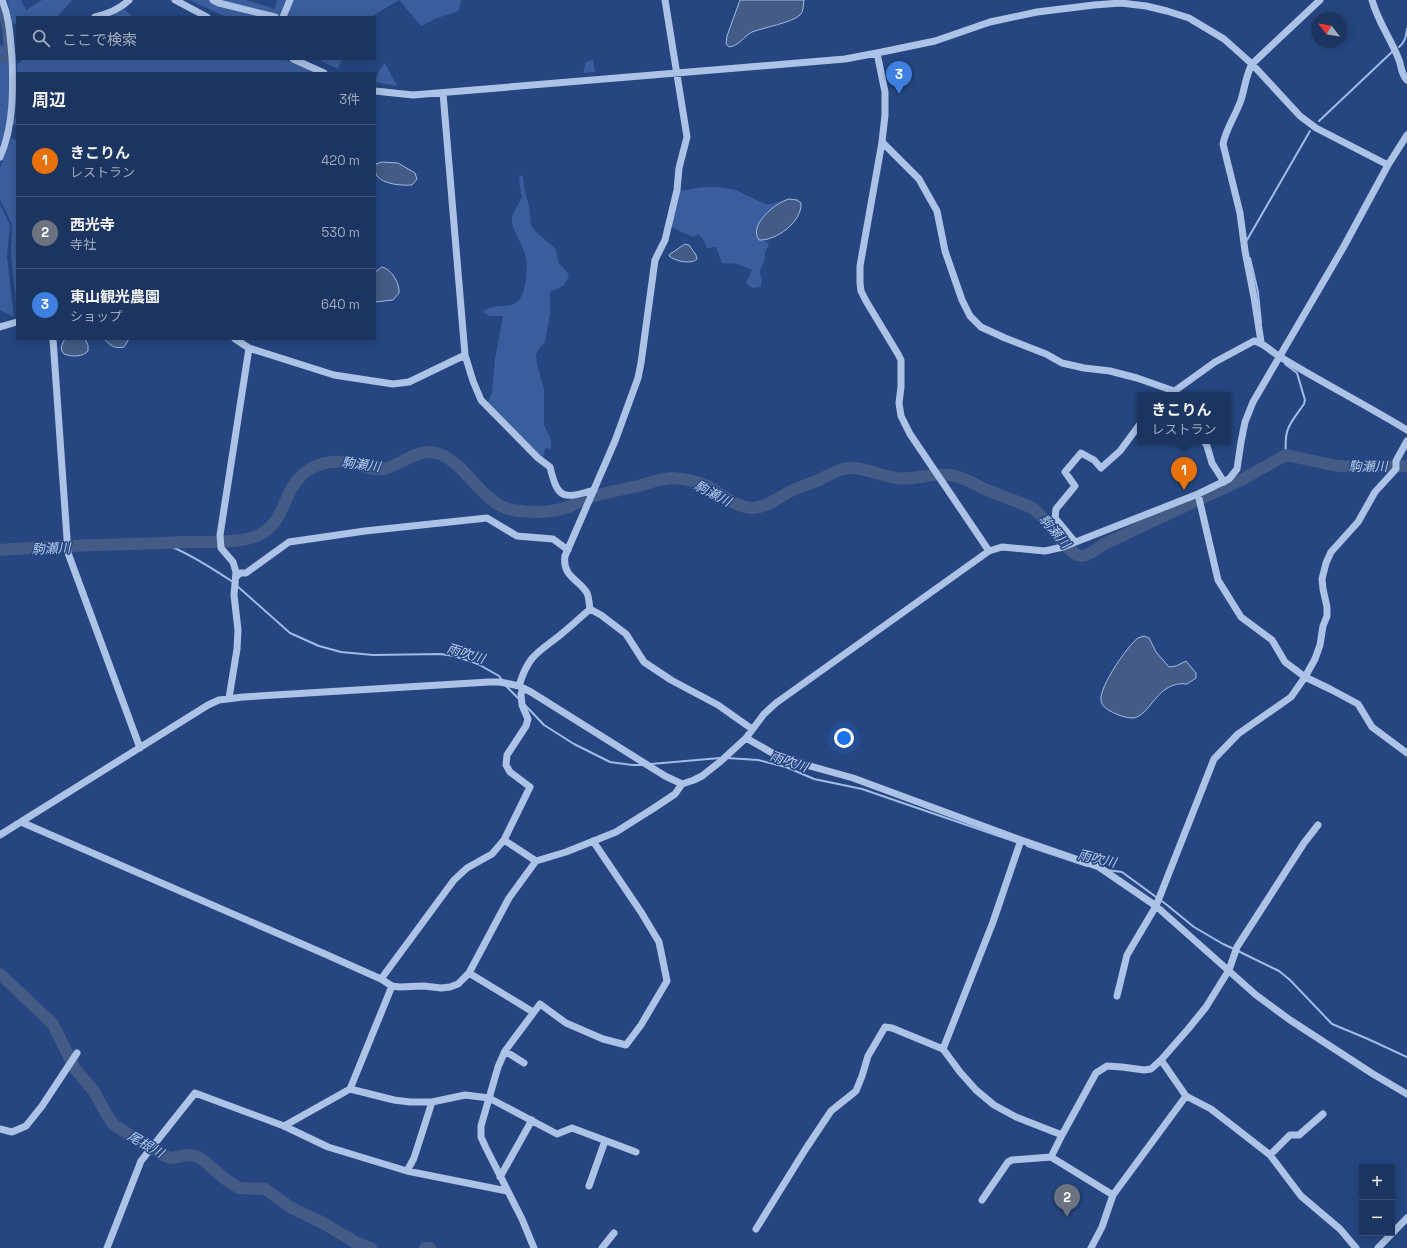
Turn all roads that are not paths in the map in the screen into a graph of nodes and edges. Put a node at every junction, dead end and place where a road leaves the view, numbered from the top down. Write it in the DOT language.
graph roads {
  1 [pos="2,0"];
  2 [pos="129,0"];
  3 [pos="175,0"];
  4 [pos="213,0"];
  5 [pos="290,0"];
  6 [pos="665,0"];
  7 [pos="1320,0"];
  8 [pos="1372,0"];
  9 [pos="99,16"];
  10 [pos="205,16"];
  11 [pos="271,16"];
  12 [pos="283,16"];
  13 [pos="14,29"];
  14 [pos="877,53"];
  15 [pos="295,60"];
  16 [pos="1252,64"];
  17 [pos="322,72"];
  18 [pos="677,74"];
  19 [pos="1407,80"];
  20 [pos="376,91"];
  21 [pos="443,93"];
  22 [pos="1407,135"];
  23 [pos="882,142"];
  24 [pos="0,157"];
  25 [pos="1388,165"];
  26 [pos="16,322"];
  27 [pos="0,327"];
  28 [pos="53,340"];
  29 [pos="236,340"];
  30 [pos="1261,342"];
  31 [pos="249,348"];
  32 [pos="466,355"];
  33 [pos="1280,357"];
  34 [pos="1168,392"];
  35 [pos="1176,392"];
  36 [pos="1137,428"];
  37 [pos="1407,430"];
  38 [pos="1407,441"];
  39 [pos="1206,444"];
  40 [pos="1224,482"];
  41 [pos="593,491"];
  42 [pos="1198,494"];
  43 [pos="1073,543"];
  44 [pos="568,550"];
  45 [pos="989,550"];
  46 [pos="235,581"];
  47 [pos="590,609"];
  48 [pos="1305,677"];
  49 [pos="519,688"];
  50 [pos="229,698"];
  51 [pos="752,728"];
  52 [pos="746,738"];
  53 [pos="140,748"];
  54 [pos="1407,753"];
  55 [pos="682,784"];
  56 [pos="21,822"];
  57 [pos="1318,825"];
  58 [pos="0,835"];
  59 [pos="504,840"];
  60 [pos="1021,840"];
  61 [pos="593,841"];
  62 [pos="536,861"];
  63 [pos="1156,906"];
  64 [pos="1229,970"];
  65 [pos="469,973"];
  66 [pos="381,979"];
  67 [pos="392,986"];
  68 [pos="1117,996"];
  69 [pos="533,1012"];
  70 [pos="943,1049"];
  71 [pos="505,1051"];
  72 [pos="77,1052"];
  73 [pos="1162,1060"];
  74 [pos="524,1063"];
  75 [pos="350,1089"];
  76 [pos="1407,1094"];
  77 [pos="1186,1096"];
  78 [pos="489,1098"];
  79 [pos="432,1102"];
  80 [pos="1323,1114"];
  81 [pos="532,1120"];
  82 [pos="284,1126"];
  83 [pos="0,1129"];
  84 [pos="1062,1135"];
  85 [pos="605,1141"];
  86 [pos="636,1152"];
  87 [pos="1270,1155"];
  88 [pos="1051,1157"];
  89 [pos="407,1171"];
  90 [pos="500,1177"];
  91 [pos="589,1186"];
  92 [pos="507,1191"];
  93 [pos="1113,1195"];
  94 [pos="982,1200"];
  95 [pos="1407,1218"];
  96 [pos="756,1229"];
  97 [pos="614,1233"];
  98 [pos="107,1248"];
  99 [pos="534,1248"];
  100 [pos="602,1248"];
  101 [pos="1090,1248"];
  102 [pos="1356,1248"];
  103 [pos="1378,1248"];
  1 -- 13 [label="street"];
  2 -- 9 [label="street"];
  3 -- 10 [label="street"];
  4 -- 11 [label="street"];
  5 -- 12 [label="street"];
  6 -- 18 [label="street"];
  7 -- 16 [label="street"];
  8 -- 19 [label="street"];
  13 -- 24 [label="street"];
  14 -- 16 [label="street"];
  14 -- 18 [label="street"];
  14 -- 23 [label="street"];
  15 -- 17 [label="street"];
  16 -- 25 [label="street"];
  16 -- 30 [label="street"];
  18 -- 21 [label="street"];
  18 -- 41 [label="street"];
  20 -- 21 [label="street"];
  21 -- 32 [label="street"];
  22 -- 25 [label="street"];
  23 -- 34 [label="street"];
  23 -- 45 [label="street"];
  25 -- 33 [label="street"];
  26 -- 27 [label="street"];
  28 -- 53 [label="street"];
  29 -- 31 [label="street"];
  30 -- 33 [label="street"];
  30 -- 35 [label="street"];
  31 -- 32 [label="street"];
  31 -- 46 [label="street"];
  32 -- 41 [label="street"];
  33 -- 37 [label="street"];
  33 -- 40 [label="street"];
  36 -- 43 [label="street"];
  38 -- 48 [label="street"];
  39 -- 40 [label="street"];
  40 -- 42 [label="street"];
  41 -- 44 [label="street"];
  42 -- 43 [label="street"];
  42 -- 48 [label="street"];
  43 -- 45 [label="street"];
  44 -- 46 [label="street"];
  44 -- 47 [label="street"];
  45 -- 51 [label="street"];
  46 -- 50 [label="street"];
  47 -- 49 [label="street"];
  47 -- 51 [label="street"];
  48 -- 54 [label="street"];
  48 -- 63 [label="street"];
  49 -- 50 [label="street"];
  49 -- 55 [label="street"];
  49 -- 59 [label="street"];
  50 -- 53 [label="street"];
  51 -- 52 [label="street"];
  52 -- 55 [label="street"];
  52 -- 60 [label="street"];
  53 -- 56 [label="street"];
  55 -- 61 [label="street"];
  56 -- 58 [label="street"];
  56 -- 66 [label="street"];
  57 -- 64 [label="street"];
  59 -- 62 [label="street"];
  59 -- 66 [label="street"];
  60 -- 63 [label="street"];
  60 -- 70 [label="street"];
  61 -- 62 [label="street"];
  61 -- 69 [label="street"];
  62 -- 65 [label="street"];
  63 -- 64 [label="street"];
  63 -- 68 [label="street"];
  64 -- 73 [label="street"];
  64 -- 76 [label="street"];
  65 -- 67 [label="street"];
  65 -- 69 [label="street"];
  66 -- 67 [label="street"];
  67 -- 75 [label="street"];
  69 -- 71 [label="street"];
  70 -- 84 [label="street"];
  70 -- 96 [label="street"];
  71 -- 74 [label="street"];
  71 -- 78 [label="street"];
  72 -- 83 [label="street"];
  73 -- 77 [label="street"];
  73 -- 84 [label="street"];
  75 -- 79 [label="street"];
  75 -- 82 [label="street"];
  77 -- 87 [label="street"];
  77 -- 93 [label="street"];
  78 -- 79 [label="street"];
  78 -- 81 [label="street"];
  78 -- 90 [label="street"];
  79 -- 89 [label="street"];
  80 -- 87 [label="street"];
  81 -- 85 [label="street"];
  81 -- 90 [label="street"];
  82 -- 89 [label="street"];
  82 -- 98 [label="street"];
  84 -- 88 [label="street"];
  85 -- 86 [label="street"];
  85 -- 91 [label="street"];
  87 -- 102 [label="street"];
  88 -- 93 [label="street"];
  88 -- 94 [label="street"];
  89 -- 92 [label="street"];
  90 -- 92 [label="street"];
  92 -- 99 [label="street"];
  93 -- 101 [label="street"];
  95 -- 103 [label="street"];
  97 -- 100 [label="street"];
}
